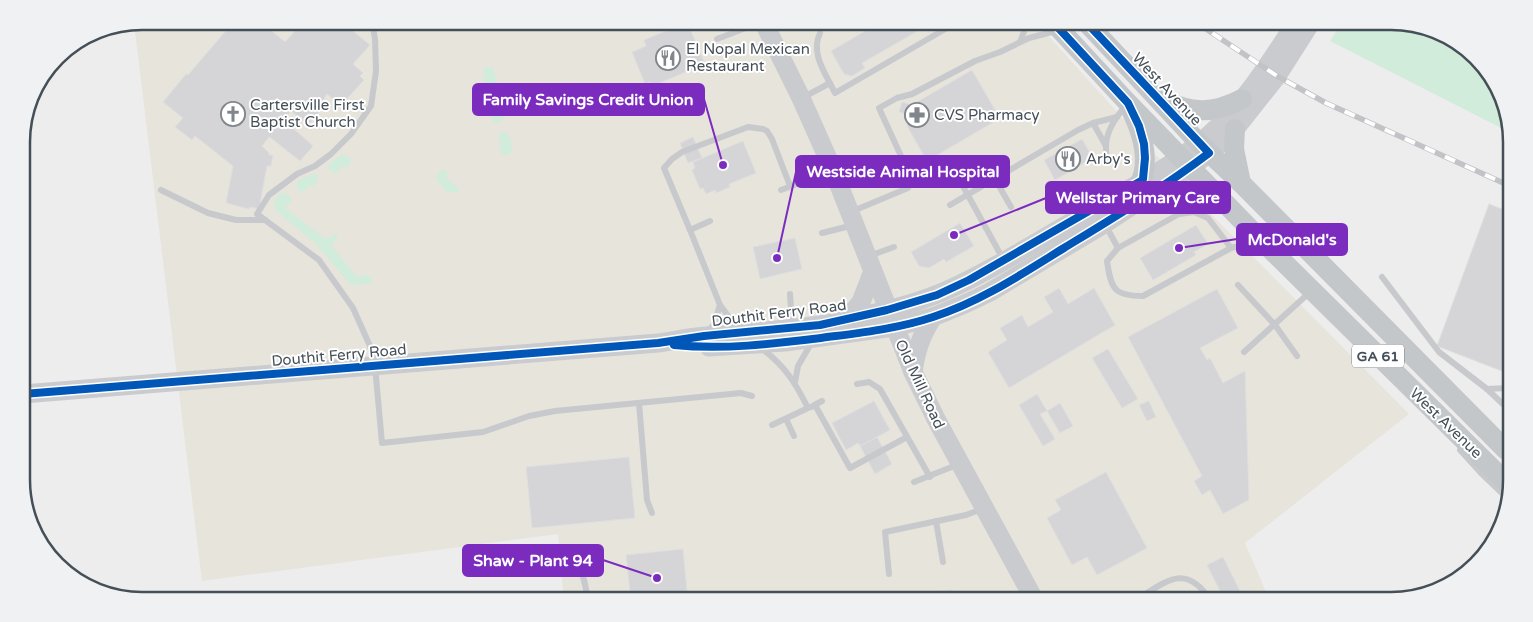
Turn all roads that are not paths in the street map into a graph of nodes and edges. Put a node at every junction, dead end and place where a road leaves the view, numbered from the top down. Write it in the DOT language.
graph roads {
  1 [pos="374,30"];
  2 [pos="740,30"];
  3 [pos="767,30"];
  4 [pos="944,30"];
  5 [pos="1025,30"];
  6 [pos="1048,30"];
  7 [pos="1059,30"];
  8 [pos="1093,30"];
  9 [pos="1291,30"];
  10 [pos="1306,30"];
  11 [pos="820,33"];
  12 [pos="717,39"];
  13 [pos="1020,42"];
  14 [pos="830,83"];
  15 [pos="1154,95"];
  16 [pos="801,98"];
  17 [pos="1242,99"];
  18 [pos="1122,110"];
  19 [pos="1093,123"];
  20 [pos="1235,129"];
  21 [pos="1106,146"];
  22 [pos="1204,148"];
  23 [pos="1106,162"];
  24 [pos="1185,162"];
  25 [pos="953,168"];
  26 [pos="833,170"];
  27 [pos="995,178"];
  28 [pos="1141,182"];
  29 [pos="1241,183"];
  30 [pos="790,186"];
  31 [pos="161,190"];
  32 [pos="781,190"];
  33 [pos="968,195"];
  34 [pos="950,205"];
  35 [pos="1011,208"];
  36 [pos="1100,216"];
  37 [pos="852,218"];
  38 [pos="265,220"];
  39 [pos="710,221"];
  40 [pos="690,230"];
  41 [pos="822,232"];
  42 [pos="1254,232"];
  43 [pos="894,247"];
  44 [pos="1118,248"];
  45 [pos="1231,248"];
  46 [pos="870,264"];
  47 [pos="1008,270"];
  48 [pos="1382,277"];
  49 [pos="1238,285"];
  50 [pos="1312,290"];
  51 [pos="790,294"];
  52 [pos="720,305"];
  53 [pos="933,317"];
  54 [pos="891,318"];
  55 [pos="846,320"];
  56 [pos="1275,325"];
  57 [pos="792,328"];
  58 [pos="742,333"];
  59 [pos="704,336"];
  60 [pos="814,339"];
  61 [pos="658,343"];
  62 [pos="758,345"];
  63 [pos="1244,352"];
  64 [pos="1296,356"];
  65 [pos="375,366"];
  66 [pos="913,372"];
  67 [pos="795,382"];
  68 [pos="857,384"];
  69 [pos="1503,388"];
  70 [pos="1487,389"];
  71 [pos="30,393"];
  72 [pos="752,396"];
  73 [pos="822,401"];
  74 [pos="639,403"];
  75 [pos="1503,404"];
  76 [pos="815,405"];
  77 [pos="808,408"];
  78 [pos="786,419"];
  79 [pos="1444,422"];
  80 [pos="772,425"];
  81 [pos="794,436"];
  82 [pos="907,437"];
  83 [pos="1503,447"];
  84 [pos="960,463"];
  85 [pos="930,477"];
  86 [pos="1503,479"];
  87 [pos="914,482"];
  88 [pos="1502,493"];
  89 [pos="985,508"];
  90 [pos="652,513"];
  91 [pos="936,521"];
  92 [pos="495,556"];
  93 [pos="943,562"];
  94 [pos="890,574"];
  95 [pos="586,592"];
  96 [pos="1030,592"];
  97 [pos="1148,592"];
  98 [pos="1205,592"];
  1 -- 38 [label="lane"];
  2 -- 12 [label="lane"];
  3 -- 16 [label="street, Old Mill Road"];
  4 -- 14 [label="lane"];
  5 -- 13 [label="lane"];
  6 -- 13 [label="lane"];
  7 -- 18 [label="main road, West Avenue / GA 61"];
  8 -- 15 [label="main road, West Avenue / GA 61"];
  9 -- 17 [label="street"];
  10 -- 20 [label="street"];
  11 -- 14 [label="lane"];
  13 -- 37 [label="lane"];
  14 -- 16 [label="lane"];
  15 -- 17 [label="main road"];
  15 -- 22 [label="main road, West Avenue / GA 61"];
  16 -- 26 [label="street, Old Mill Road"];
  17 -- 22 [label="street"];
  18 -- 19 [label="lane"];
  18 -- 21 [label="lane"];
  18 -- 24 [label="main road, West Avenue / GA 61"];
  18 -- 28 [label="main road"];
  19 -- 21 [label="lane"];
  19 -- 27 [label="lane"];
  20 -- 22 [label="street"];
  20 -- 29 [label="main road"];
  21 -- 23 [label="lane"];
  22 -- 24 [label="street"];
  22 -- 29 [label="main road, West Avenue / GA 61"];
  24 -- 28 [label="street, Douthit Ferry Road"];
  24 -- 36 [label="street, Douthit Ferry Road"];
  24 -- 42 [label="main road, West Avenue / GA 61"];
  25 -- 33 [label="lane"];
  26 -- 30 [label="lane"];
  26 -- 37 [label="street, Old Mill Road"];
  27 -- 33 [label="lane"];
  27 -- 35 [label="lane"];
  28 -- 36 [label="street, Douthit Ferry Road"];
  29 -- 83 [label="main road, West Avenue / GA 61"];
  30 -- 32 [label="lane"];
  30 -- 40 [label="lane"];
  31 -- 38 [label="lane"];
  33 -- 34 [label="lane"];
  33 -- 47 [label="lane"];
  36 -- 44 [label="lane"];
  36 -- 47 [label="street, Douthit Ferry Road"];
  37 -- 41 [label="lane"];
  37 -- 46 [label="street, Old Mill Road"];
  38 -- 65 [label="lane"];
  39 -- 40 [label="lane"];
  40 -- 52 [label="lane"];
  42 -- 45 [label="lane"];
  42 -- 50 [label="main road, West Avenue / GA 61"];
  43 -- 46 [label="lane"];
  44 -- 45 [label="lane"];
  44 -- 45 [label="lane"];
  46 -- 54 [label="street, Old Mill Road"];
  46 -- 55 [label="street"];
  47 -- 53 [label="street, Douthit Ferry Road"];
  47 -- 54 [label="street, Douthit Ferry Road"];
  48 -- 70 [label="lane"];
  49 -- 56 [label="lane"];
  50 -- 56 [label="lane"];
  50 -- 79 [label="main road, West Avenue / GA 61"];
  51 -- 57 [label="lane"];
  52 -- 58 [label="lane"];
  52 -- 59 [label="lane"];
  53 -- 54 [label="street, Douthit Ferry Road"];
  53 -- 66 [label="street"];
  54 -- 55 [label="street, Douthit Ferry Road"];
  54 -- 60 [label="street, Douthit Ferry Road"];
  54 -- 66 [label="street, Old Mill Road"];
  55 -- 57 [label="street, Douthit Ferry Road"];
  56 -- 63 [label="lane"];
  56 -- 64 [label="lane"];
  57 -- 58 [label="street, Douthit Ferry Road"];
  58 -- 59 [label="street, Douthit Ferry Road"];
  59 -- 61 [label="street, Douthit Ferry Road"];
  60 -- 62 [label="street, Douthit Ferry Road"];
  60 -- 67 [label="lane"];
  61 -- 62 [label="street, Douthit Ferry Road"];
  61 -- 65 [label="street, Douthit Ferry Road"];
  62 -- 67 [label="lane"];
  65 -- 71 [label="street, Douthit Ferry Road"];
  65 -- 74 [label="lane"];
  66 -- 84 [label="street, Old Mill Road"];
  67 -- 77 [label="lane"];
  68 -- 82 [label="lane"];
  69 -- 70 [label="lane"];
  70 -- 75 [label="lane"];
  72 -- 74 [label="lane"];
  73 -- 76 [label="lane"];
  74 -- 90 [label="lane"];
  76 -- 77 [label="lane"];
  76 -- 82 [label="lane"];
  77 -- 78 [label="lane"];
  78 -- 80 [label="lane"];
  78 -- 81 [label="lane"];
  79 -- 86 [label="main road, West Avenue / GA 61"];
  79 -- 88 [label="lane"];
  82 -- 85 [label="lane"];
  84 -- 85 [label="lane"];
  84 -- 89 [label="street, Old Mill Road"];
  85 -- 87 [label="lane"];
  89 -- 91 [label="lane"];
  89 -- 96 [label="street, Old Mill Road"];
  91 -- 93 [label="lane"];
  91 -- 94 [label="lane"];
  92 -- 95 [label="lane"];
  97 -- 98 [label="lane"];
}
